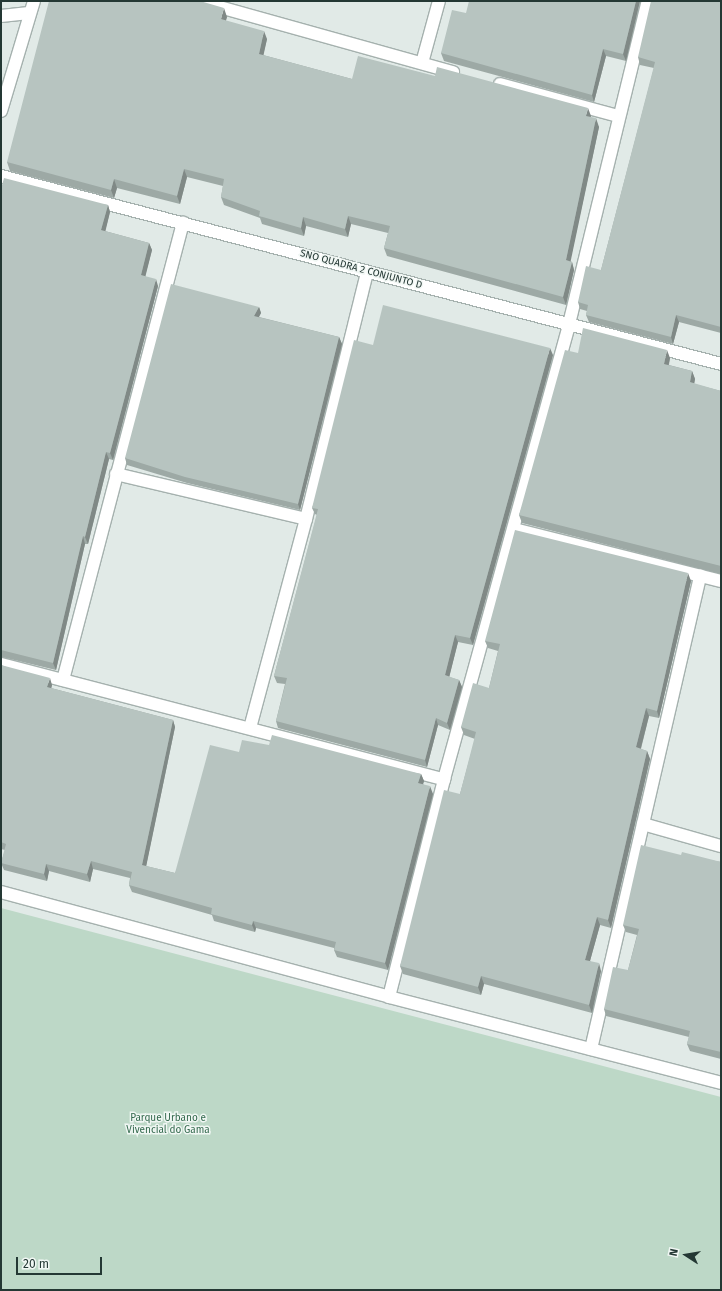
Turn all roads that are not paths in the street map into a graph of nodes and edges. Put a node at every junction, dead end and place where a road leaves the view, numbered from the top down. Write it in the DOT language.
graph roads {
  1 [pos="34,1"];
  2 [pos="198,1"];
  3 [pos="439,1"];
  4 [pos="648,1"];
  5 [pos="244,7"];
  6 [pos="29,13"];
  7 [pos="1,16"];
  8 [pos="422,63"];
  9 [pos="467,75"];
  10 [pos="490,81"];
  11 [pos="1,111"];
  12 [pos="618,116"];
  13 [pos="1,176"];
  14 [pos="183,222"];
  15 [pos="367,272"];
  16 [pos="569,324"];
  17 [pos="721,364"];
  18 [pos="116,474"];
  19 [pos="306,519"];
  20 [pos="514,529"];
  21 [pos="700,575"];
  22 [pos="721,581"];
  23 [pos="1,664"];
  24 [pos="63,680"];
  25 [pos="250,728"];
  26 [pos="444,779"];
  27 [pos="643,824"];
  28 [pos="721,846"];
  29 [pos="1,892"];
  30 [pos="388,997"];
  31 [pos="591,1049"];
  32 [pos="721,1083"];
  1 -- 6 [label="street"];
  2 -- 5 [label="street"];
  3 -- 8 [label="street"];
  4 -- 12 [label="street"];
  5 -- 8 [label="street"];
  6 -- 7 [label="street"];
  6 -- 11 [label="street"];
  8 -- 9 [label="street"];
  10 -- 12 [label="street"];
  12 -- 16 [label="street"];
  13 -- 14 [label="street, SNO QUADRA 2 CONJUNTO D"];
  14 -- 15 [label="street, SNO QUADRA 2 CONJUNTO D"];
  14 -- 18 [label="street"];
  15 -- 16 [label="street, SNO QUADRA 2 CONJUNTO D"];
  15 -- 19 [label="street"];
  16 -- 17 [label="street, SNO QUADRA 2 CONJUNTO D"];
  16 -- 20 [label="street"];
  18 -- 19 [label="street"];
  18 -- 24 [label="street"];
  19 -- 25 [label="street"];
  20 -- 21 [label="street"];
  20 -- 26 [label="street"];
  21 -- 22 [label="street"];
  21 -- 27 [label="street"];
  23 -- 24 [label="street"];
  24 -- 25 [label="street"];
  25 -- 26 [label="street"];
  26 -- 30 [label="street"];
  27 -- 28 [label="street"];
  27 -- 31 [label="street"];
  29 -- 30 [label="street"];
  30 -- 31 [label="street"];
  31 -- 32 [label="street"];
}
